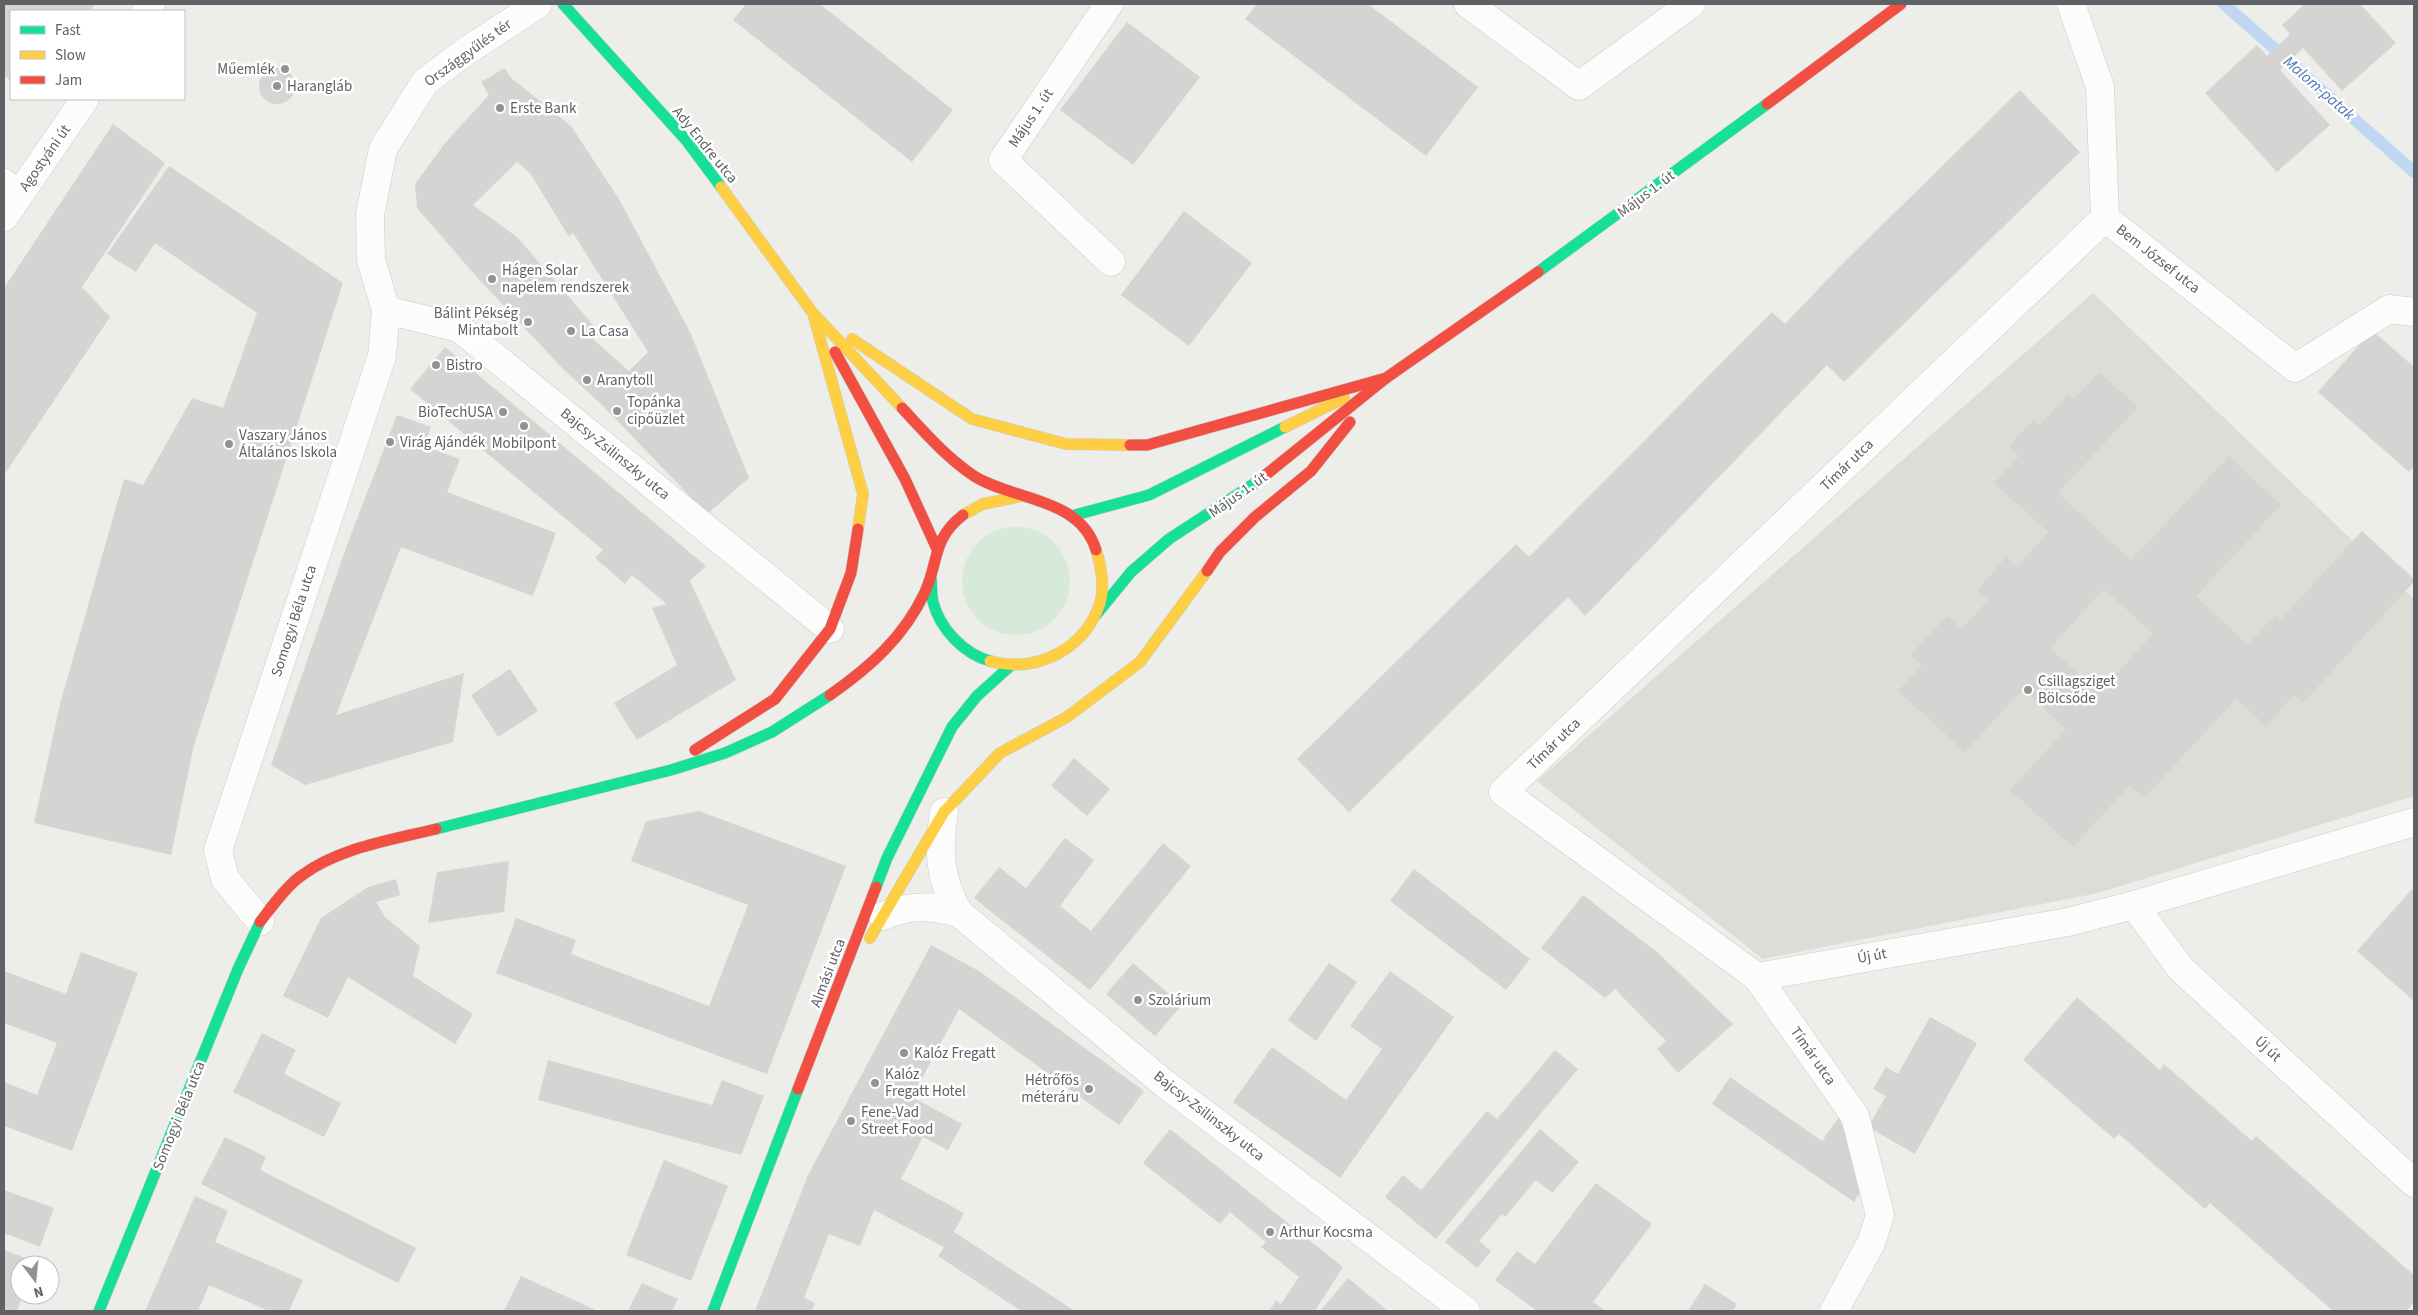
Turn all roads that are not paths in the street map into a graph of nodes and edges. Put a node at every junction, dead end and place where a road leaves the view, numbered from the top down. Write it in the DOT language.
graph roads {
  1 [pos="538,4"];
  2 [pos="563,4"];
  3 [pos="1110,4"];
  4 [pos="1468,4"];
  5 [pos="1691,4"];
  6 [pos="1901,4"];
  7 [pos="2071,4"];
  8 [pos="85,100"];
  9 [pos="13,184"];
  10 [pos="4,217"];
  11 [pos="2105,218"];
  12 [pos="1111,262"];
  13 [pos="386,310"];
  14 [pos="2402,310"];
  15 [pos="813,314"];
  16 [pos="1386,378"];
  17 [pos="1022,496"];
  18 [pos="1075,515"];
  19 [pos="937,549"];
  20 [pos="931,578"];
  21 [pos="1095,616"];
  22 [pos="830,629"];
  23 [pos="1009,667"];
  24 [pos="648,776"];
  25 [pos="944,812"];
  26 [pos="2414,822"];
  27 [pos="2134,905"];
  28 [pos="959,913"];
  29 [pos="883,916"];
  30 [pos="260,921"];
  31 [pos="1757,977"];
  32 [pos="833,1002"];
  33 [pos="2414,1183"];
  34 [pos="1434,1302"];
  35 [pos="99,1311"];
  36 [pos="713,1311"];
  37 [pos="1466,1311"];
  38 [pos="1834,1311"];
  1 -- 13 [label="street, Országgyűlés tér"];
  2 -- 15 [label="main road, Ady Endre utca"];
  3 -- 12 [label="street, Május 1. út"];
  4 -- 5 [label="street"];
  6 -- 16 [label="main road, Május 1. út"];
  7 -- 11 [label="street, Bem József utca"];
  8 -- 9 [label="street, Agostyáni út"];
  9 -- 10 [label="street, Agostyáni út"];
  11 -- 14 [label="street, Bem József utca"];
  11 -- 31 [label="street, Tímár utca"];
  13 -- 22 [label="street, Bajcsy-Zsilinszky utca"];
  13 -- 30 [label="street, Somogyi Béla utca"];
  15 -- 16 [label="main road"];
  15 -- 17 [label="main road"];
  15 -- 19 [label="main road"];
  15 -- 22 [label="main road"];
  16 -- 18 [label="main road, Május 1. út"];
  16 -- 21 [label="main road, Május 1. út"];
  16 -- 25 [label="main road"];
  17 -- 18 [label="main road"];
  17 -- 19 [label="main road"];
  18 -- 21 [label="main road"];
  19 -- 20 [label="main road"];
  20 -- 23 [label="main road"];
  20 -- 24 [label="main road"];
  21 -- 23 [label="main road"];
  22 -- 24 [label="main road"];
  23 -- 32 [label="main road, Almási utca"];
  24 -- 30 [label="main road, Somogyi Béla utca"];
  25 -- 28 [label="street, Bajcsy-Zsilinszky utca"];
  25 -- 29 [label="main road"];
  26 -- 27 [label="street, Új út"];
  27 -- 31 [label="street, Új út"];
  27 -- 33 [label="street, Új út"];
  28 -- 29 [label="street, Bajcsy-Zsilinszky utca"];
  28 -- 34 [label="street, Bajcsy-Zsilinszky utca"];
  29 -- 32 [label="main road"];
  30 -- 35 [label="main road, Somogyi Béla utca"];
  31 -- 38 [label="street, Tímár utca"];
  32 -- 36 [label="main road, Almási utca"];
  34 -- 37 [label="street, Bajcsy-Zsilinszky utca"];
}
